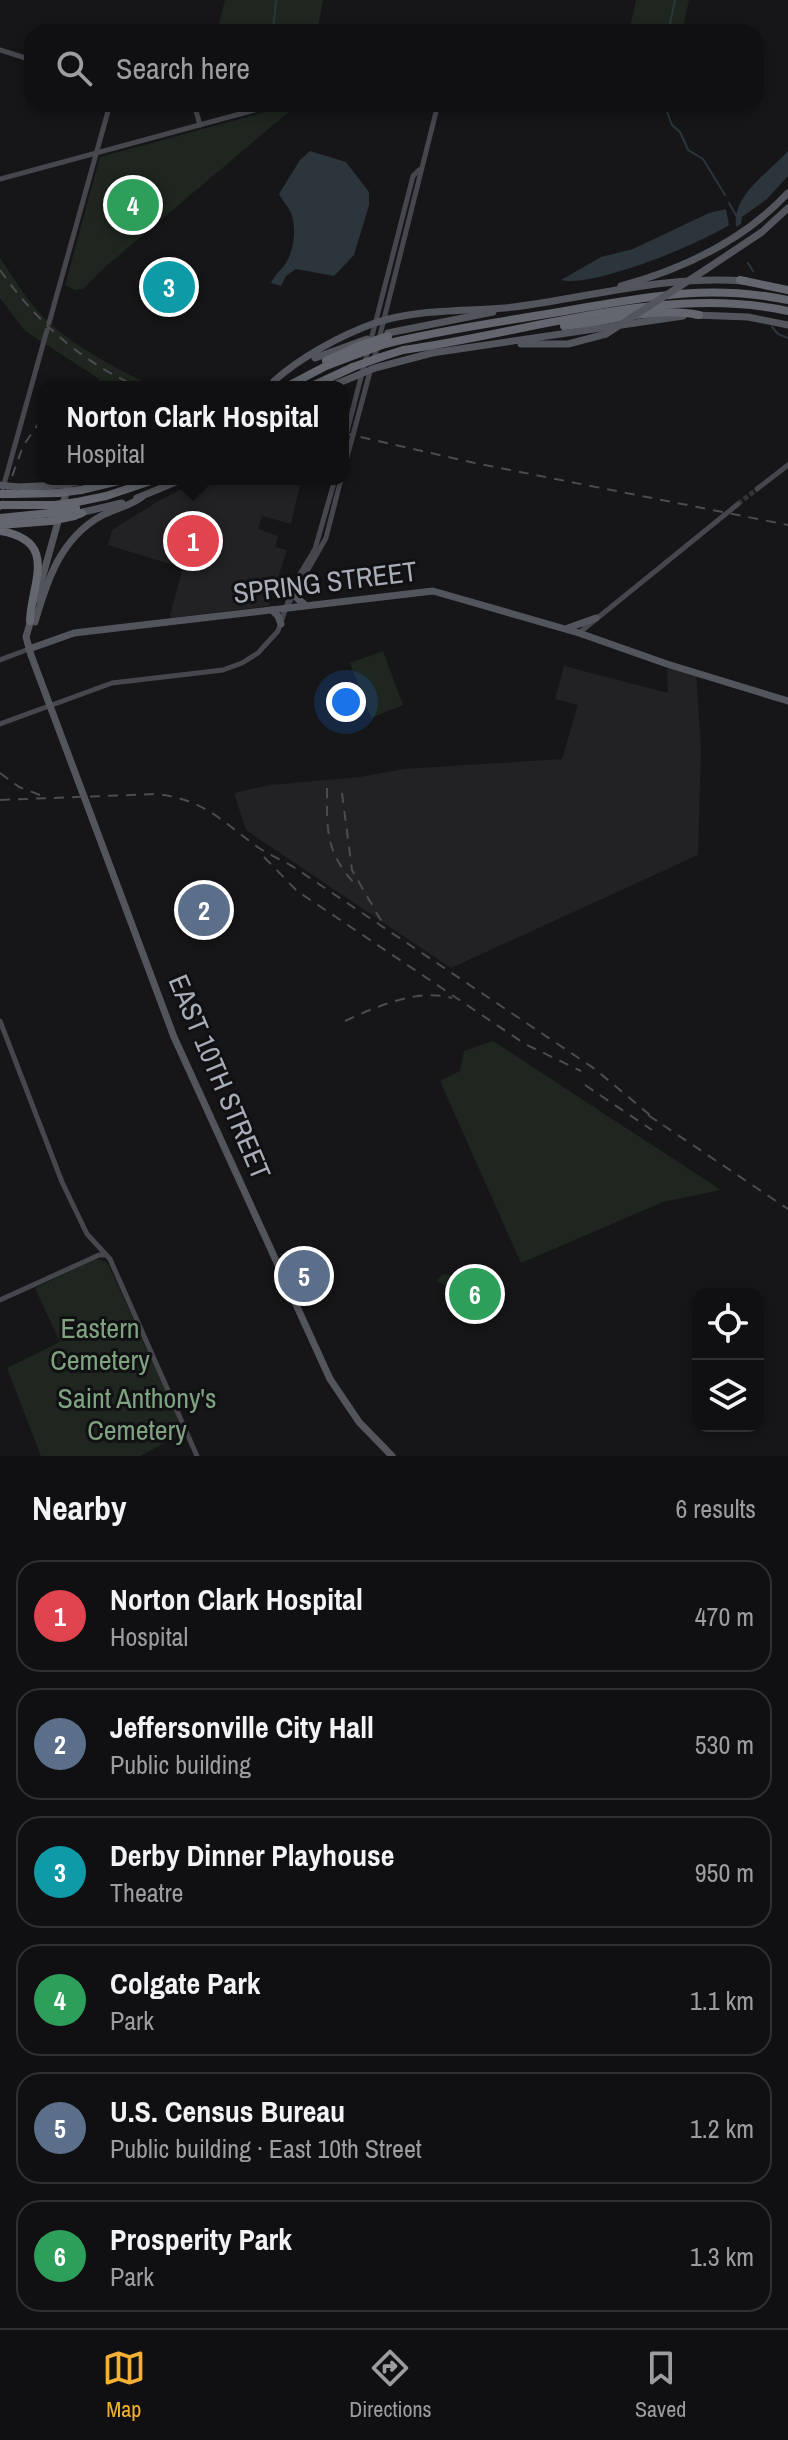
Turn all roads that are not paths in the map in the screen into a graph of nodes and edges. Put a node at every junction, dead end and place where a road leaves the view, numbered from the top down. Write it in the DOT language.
graph roads {
  1 [pos="0,50"];
  2 [pos="24,58"];
  3 [pos="108,112"];
  4 [pos="196,112"];
  5 [pos="248,112"];
  6 [pos="436,112"];
  7 [pos="200,125"];
  8 [pos="99,142"];
  9 [pos="111,150"];
  10 [pos="96,154"];
  11 [pos="0,179"];
  12 [pos="788,193"];
  13 [pos="788,208"];
  14 [pos="740,280"];
  15 [pos="788,288"];
  16 [pos="594,293"];
  17 [pos="788,300"];
  18 [pos="511,307"];
  19 [pos="788,311"];
  20 [pos="699,315"];
  21 [pos="379,322"];
  22 [pos="788,325"];
  23 [pos="543,326"];
  24 [pos="389,336"];
  25 [pos="364,342"];
  26 [pos="507,342"];
  27 [pos="371,369"];
  28 [pos="362,373"];
  29 [pos="299,379"];
  30 [pos="274,381"];
  31 [pos="296,381"];
  32 [pos="323,381"];
  33 [pos="343,381"];
  34 [pos="350,431"];
  35 [pos="349,437"];
  36 [pos="788,465"];
  37 [pos="0,485"];
  38 [pos="69,485"];
  39 [pos="76,485"];
  40 [pos="76,485"];
  41 [pos="139,485"];
  42 [pos="169,485"];
  43 [pos="336,485"];
  44 [pos="337,485"];
  45 [pos="757,489"];
  46 [pos="16,490"];
  47 [pos="0,495"];
  48 [pos="142,497"];
  49 [pos="738,504"];
  50 [pos="5,505"];
  51 [pos="77,510"];
  52 [pos="52,514"];
  53 [pos="2,522"];
  54 [pos="295,592"];
  55 [pos="42,596"];
  56 [pos="306,604"];
  57 [pos="286,608"];
  58 [pos="272,610"];
  59 [pos="596,618"];
  60 [pos="30,621"];
  61 [pos="281,624"];
  62 [pos="563,628"];
  63 [pos="579,633"];
  64 [pos="29,649"];
  65 [pos="0,660"];
  66 [pos="788,701"];
  67 [pos="50,706"];
  68 [pos="0,724"];
  69 [pos="0,1021"];
  70 [pos="106,1255"];
  71 [pos="0,1300"];
  72 [pos="197,1456"];
  73 [pos="392,1456"];
  1 -- 2 [label="street"];
  3 -- 8 [label="street"];
  4 -- 7 [label="street"];
  5 -- 7 [label="street"];
  6 -- 21 [label="street"];
  7 -- 9 [label="street"];
  8 -- 9 [label="street"];
  8 -- 10 [label="street"];
  9 -- 10 [label="street"];
  10 -- 11 [label="street"];
  10 -- 47 [label="street"];
  12 -- 16 [label="main road"];
  13 -- 26 [label="main road, bridge"];
  14 -- 15 [label="highway"];
  14 -- 16 [label="main road"];
  16 -- 18 [label="main road"];
  17 -- 24 [label="highway"];
  18 -- 21 [label="main road"];
  18 -- 24 [label="main road"];
  19 -- 23 [label="highway"];
  20 -- 22 [label="main road"];
  20 -- 23 [label="highway"];
  20 -- 26 [label="main road"];
  21 -- 27 [label="street"];
  21 -- 28 [label="street"];
  21 -- 30 [label="main road"];
  23 -- 32 [label="highway, bridge"];
  24 -- 25 [label="highway, bridge"];
  24 -- 29 [label="highway, bridge"];
  25 -- 29 [label="highway"];
  25 -- 30 [label="main road"];
  26 -- 27 [label="main road"];
  27 -- 28 [label="main road"];
  27 -- 34 [label="street"];
  28 -- 33 [label="main road"];
  28 -- 34 [label="street"];
  29 -- 31 [label="highway"];
  34 -- 35 [label="street"];
  36 -- 45 [label="street"];
  37 -- 46 [label="main road, bridge"];
  38 -- 46 [label="highway, bridge"];
  39 -- 55 [label="main road"];
  40 -- 60 [label="main road"];
  41 -- 51 [label="highway"];
  42 -- 48 [label="main road"];
  43 -- 57 [label="street"];
  44 -- 54 [label="street"];
  46 -- 47 [label="highway, bridge"];
  48 -- 51 [label="main road"];
  48 -- 55 [label="main road"];
  49 -- 59 [label="street"];
  50 -- 52 [label="highway"];
  51 -- 52 [label="highway, bridge"];
  51 -- 52 [label="highway, bridge"];
  52 -- 53 [label="highway"];
  53 -- 60 [label="highway"];
  54 -- 56 [label="main road"];
  54 -- 57 [label="street"];
  55 -- 64 [label="main road"];
  56 -- 57 [label="main road, SPRING STREET"];
  56 -- 62 [label="main road, SPRING STREET"];
  57 -- 58 [label="main road, SPRING STREET"];
  57 -- 61 [label="street"];
  58 -- 61 [label="main road"];
  58 -- 64 [label="main road, SPRING STREET"];
  59 -- 62 [label="main road"];
  59 -- 63 [label="street"];
  60 -- 64 [label="main road"];
  61 -- 67 [label="street"];
  62 -- 63 [label="main road, SPRING STREET"];
  63 -- 66 [label="main road, SPRING STREET"];
  64 -- 65 [label="street, SPRING STREET"];
  64 -- 67 [label="main road, EAST 10TH STREET"];
  67 -- 68 [label="street"];
  67 -- 73 [label="main road, EAST 10TH STREET"];
  69 -- 70 [label="street"];
  70 -- 71 [label="street"];
  70 -- 72 [label="street"];
}
